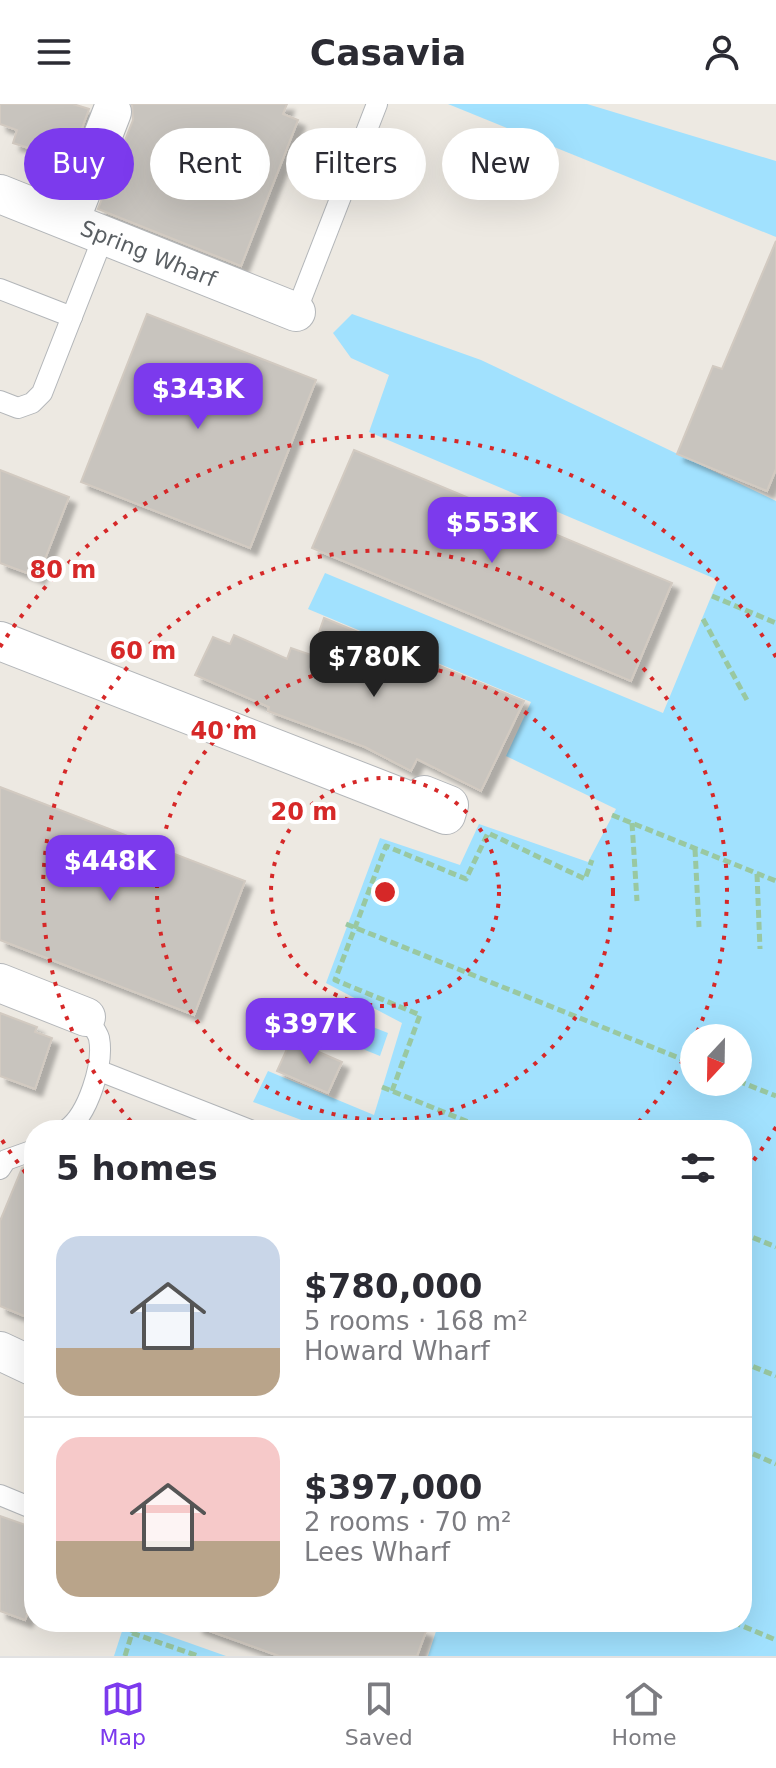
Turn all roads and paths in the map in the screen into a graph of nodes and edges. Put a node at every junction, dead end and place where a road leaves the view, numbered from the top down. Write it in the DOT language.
graph roads {
  1 [pos="377,104"];
  2 [pos="112,112"];
  3 [pos="0,194"];
  4 [pos="87,228"];
  5 [pos="0,289"];
  6 [pos="296,312"];
  7 [pos="72,317"];
  8 [pos="0,401"];
  9 [pos="712,596"];
  10 [pos="703,619"];
  11 [pos="776,623"];
  12 [pos="0,641"];
  13 [pos="748,702"];
  14 [pos="424,806"];
  15 [pos="612,815"];
  16 [pos="632,823"];
  17 [pos="695,849"];
  18 [pos="592,860"];
  19 [pos="757,874"];
  20 [pos="776,881"];
  21 [pos="637,901"];
  22 [pos="346,924"];
  23 [pos="699,927"];
  24 [pos="355,928"];
  25 [pos="760,949"];
  26 [pos="0,983"];
  27 [pos="86,1017"];
  28 [pos="680,1058"];
  29 [pos="100,1071"];
  30 [pos="382,1087"];
  31 [pos="752,1087"];
  32 [pos="392,1091"];
  33 [pos="776,1096"];
  34 [pos="77,1120"];
  35 [pos="225,1120"];
  36 [pos="463,1120"];
  37 [pos="24,1154"];
  38 [pos="0,1169"];
  39 [pos="752,1237"];
  40 [pos="776,1247"];
  41 [pos="0,1351"];
  42 [pos="24,1362"];
  43 [pos="752,1366"];
  44 [pos="776,1376"];
  45 [pos="752,1453"];
  46 [pos="776,1464"];
  47 [pos="0,1495"];
  48 [pos="24,1505"];
  49 [pos="752,1630"];
  50 [pos="776,1640"];
  51 [pos="173,1647"];
  52 [pos="125,1656"];
  53 [pos="170,1656"];
  54 [pos="198,1656"];
  1 -- 6 [label="lane"];
  2 -- 4 [label="street"];
  3 -- 4 [label="street, Spring Wharf"];
  4 -- 6 [label="street, Spring Wharf"];
  4 -- 7 [label="lane"];
  5 -- 7 [label="lane"];
  7 -- 8 [label="lane"];
  9 -- 11 [label="path"];
  10 -- 13 [label="path"];
  12 -- 14 [label="street"];
  15 -- 16 [label="path"];
  16 -- 17 [label="path"];
  16 -- 21 [label="path"];
  17 -- 19 [label="path"];
  17 -- 23 [label="path"];
  18 -- 24 [label="path"];
  19 -- 20 [label="path"];
  19 -- 25 [label="path"];
  22 -- 24 [label="path"];
  24 -- 28 [label="path"];
  24 -- 32 [label="path"];
  26 -- 27 [label="street"];
  27 -- 29 [label="lane"];
  29 -- 34 [label="lane"];
  29 -- 35 [label="lane"];
  30 -- 32 [label="path"];
  31 -- 33 [label="path"];
  32 -- 36 [label="path"];
  37 -- 38 [label="lane"];
  39 -- 40 [label="path"];
  41 -- 42 [label="street"];
  43 -- 44 [label="path"];
  45 -- 46 [label="path"];
  47 -- 48 [label="lane"];
  49 -- 50 [label="path"];
  51 -- 52 [label="path"];
  51 -- 53 [label="path"];
  51 -- 54 [label="path"];
}
